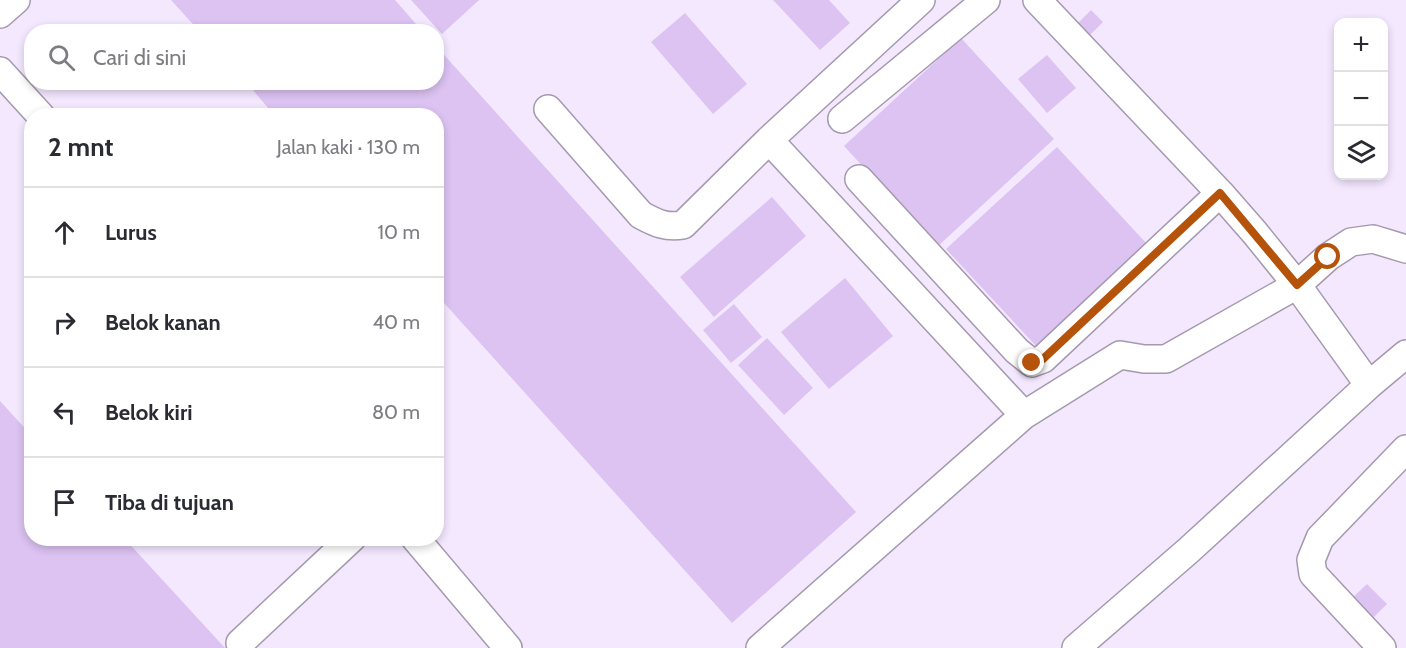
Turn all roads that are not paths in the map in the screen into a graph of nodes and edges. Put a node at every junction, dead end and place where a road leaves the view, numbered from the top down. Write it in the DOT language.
graph roads {
  1 [pos="16,0"];
  2 [pos="921,0"];
  3 [pos="986,0"];
  4 [pos="1038,0"];
  5 [pos="0,14"];
  6 [pos="0,71"];
  7 [pos="34,108"];
  8 [pos="548,110"];
  9 [pos="842,119"];
  10 [pos="769,140"];
  11 [pos="859,179"];
  12 [pos="1220,193"];
  13 [pos="1406,249"];
  14 [pos="1297,285"];
  15 [pos="1406,354"];
  16 [pos="1369,385"];
  17 [pos="1024,415"];
  18 [pos="1406,449"];
  19 [pos="343,546"];
  20 [pos="422,546"];
  21 [pos="240,643"];
  22 [pos="508,648"];
  23 [pos="760,648"];
  24 [pos="1076,648"];
  25 [pos="1382,648"];
  1 -- 5 [label="lane"];
  2 -- 10 [label="lane"];
  3 -- 9 [label="lane"];
  4 -- 12 [label="lane"];
  6 -- 7 [label="lane"];
  8 -- 10 [label="lane"];
  10 -- 17 [label="lane"];
  11 -- 12 [label="lane"];
  12 -- 14 [label="lane"];
  13 -- 14 [label="lane"];
  14 -- 16 [label="lane"];
  14 -- 17 [label="lane"];
  15 -- 16 [label="lane"];
  16 -- 24 [label="lane"];
  17 -- 23 [label="lane"];
  18 -- 25 [label="lane"];
  19 -- 21 [label="lane"];
  20 -- 22 [label="lane"];
}
